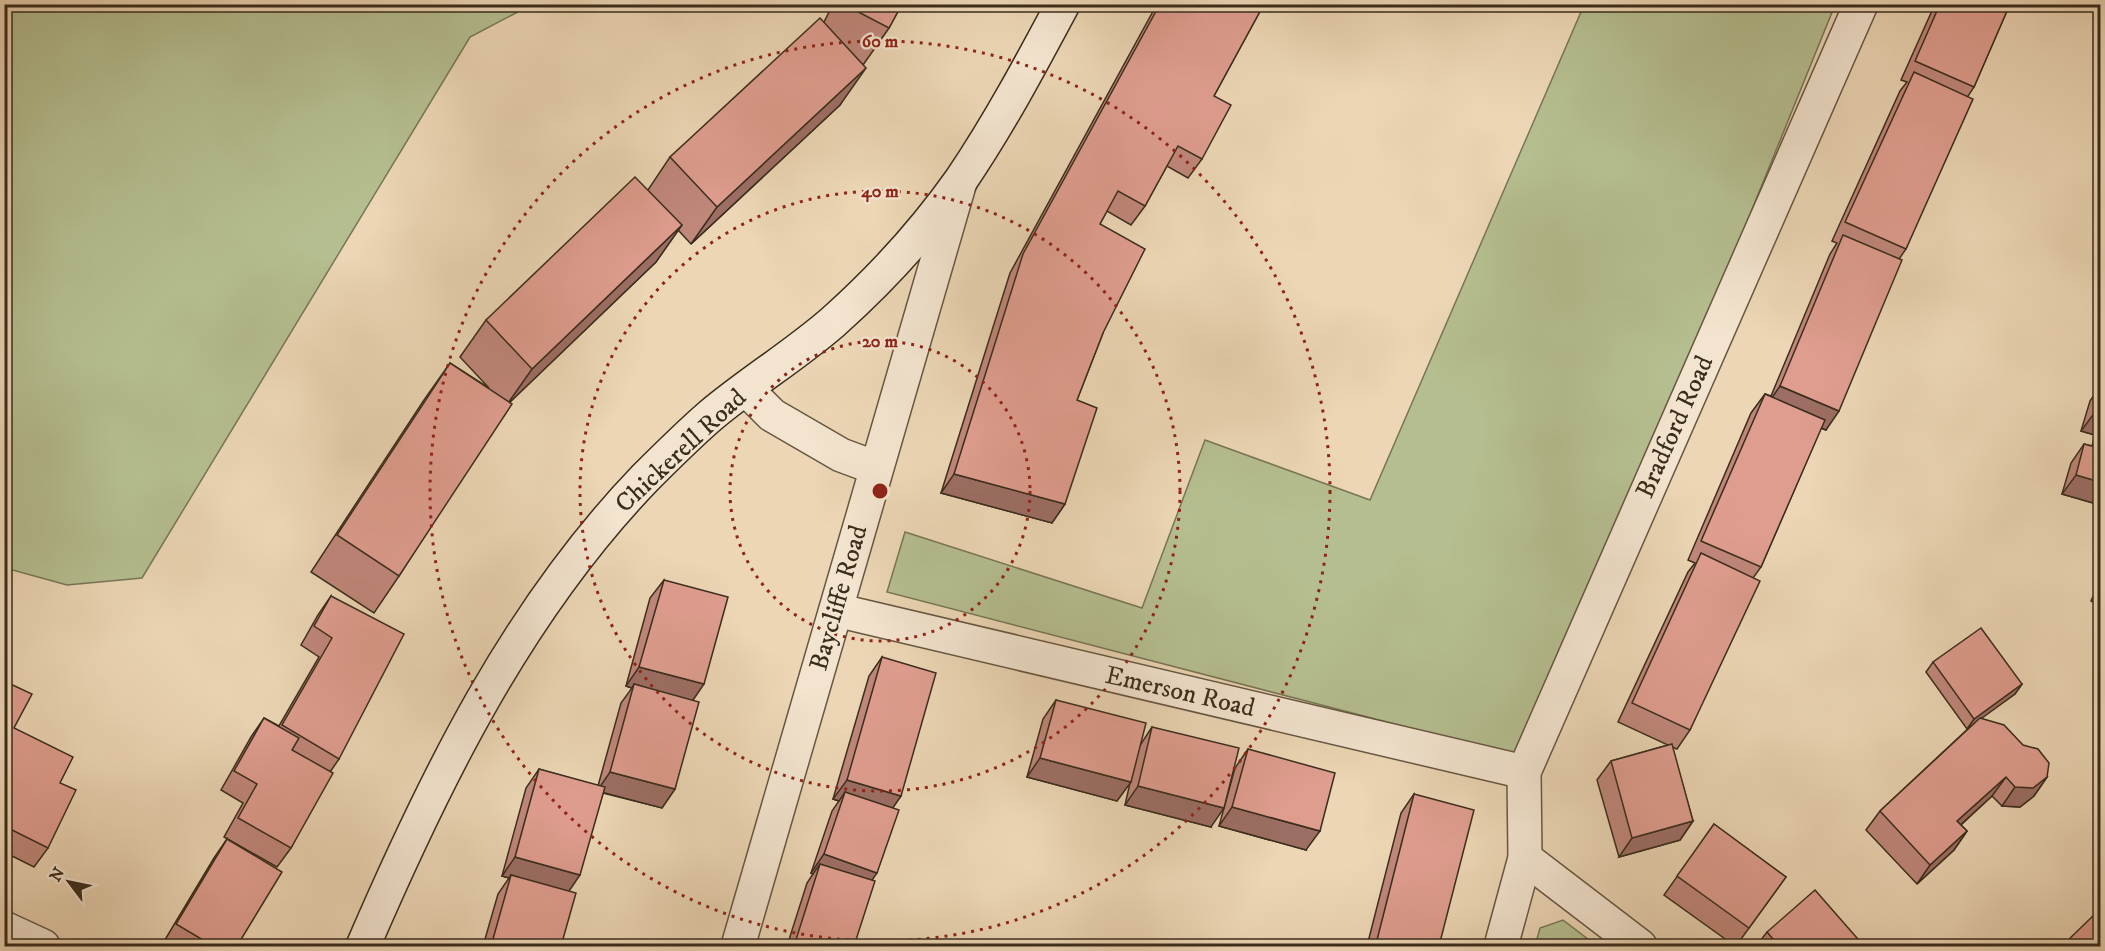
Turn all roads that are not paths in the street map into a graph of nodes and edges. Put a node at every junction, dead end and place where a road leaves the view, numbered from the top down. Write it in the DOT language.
graph roads {
  1 [pos="1064,4"];
  2 [pos="1861,4"];
  3 [pos="961,181"];
  4 [pos="746,389"];
  5 [pos="876,468"];
  6 [pos="836,610"];
  7 [pos="1524,772"];
  8 [pos="1525,858"];
  9 [pos="4,928"];
  10 [pos="43,946"];
  11 [pos="363,946"];
  12 [pos="738,946"];
  13 [pos="1501,946"];
  14 [pos="1640,946"];
  1 -- 3 [label="street, Chickerell Road"];
  2 -- 7 [label="street, Bradford Road"];
  3 -- 4 [label="street, Chickerell Road"];
  3 -- 5 [label="street, Baycliffe Road"];
  4 -- 5 [label="street"];
  4 -- 11 [label="street, Chickerell Road"];
  5 -- 6 [label="street, Baycliffe Road"];
  6 -- 7 [label="street, Emerson Road"];
  6 -- 12 [label="street, Baycliffe Road"];
  7 -- 8 [label="street, Bradford Road"];
  8 -- 13 [label="street, Bradford Road"];
  8 -- 14 [label="street"];
  9 -- 10 [label="street"];
}
